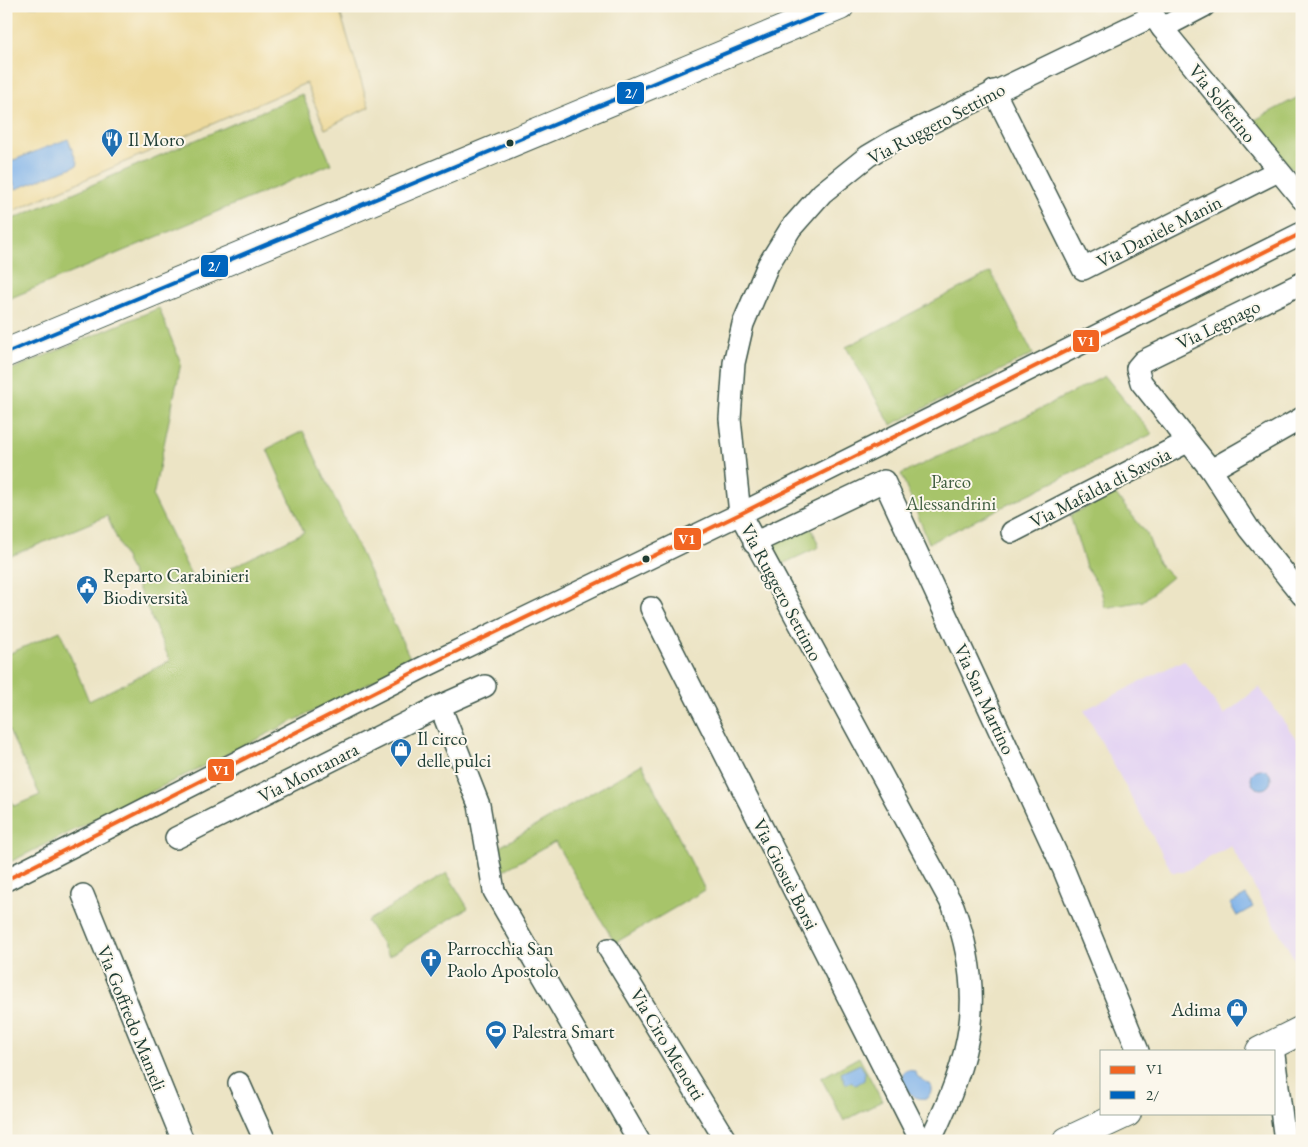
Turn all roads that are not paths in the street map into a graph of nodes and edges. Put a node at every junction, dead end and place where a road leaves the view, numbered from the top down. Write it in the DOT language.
graph roads {
  1 [pos="840,6"];
  2 [pos="1204,6"];
  3 [pos="1154,17"];
  4 [pos="994,91"];
  5 [pos="1278,171"];
  6 [pos="1302,199"];
  7 [pos="1302,233"];
  8 [pos="1302,283"];
  9 [pos="6,352"];
  10 [pos="1137,368"];
  11 [pos="1302,418"];
  12 [pos="1187,442"];
  13 [pos="1211,470"];
  14 [pos="740,514"];
  15 [pos="1012,532"];
  16 [pos="754,543"];
  17 [pos="1302,595"];
  18 [pos="651,608"];
  19 [pos="485,686"];
  20 [pos="440,706"];
  21 [pos="176,838"];
  22 [pos="6,880"];
  23 [pos="82,894"];
  24 [pos="609,948"];
  25 [pos="1302,1030"];
  26 [pos="1138,1050"];
  27 [pos="1270,1050"];
  28 [pos="239,1083"];
  29 [pos="1276,1086"];
  30 [pos="1125,1114"];
  31 [pos="183,1141"];
  32 [pos="265,1141"];
  33 [pos="639,1141"];
  34 [pos="726,1141"];
  35 [pos="920,1141"];
  36 [pos="930,1141"];
  37 [pos="1067,1141"];
  38 [pos="1285,1141"];
  1 -- 9 [label="street"];
  2 -- 3 [label="street, Via Ruggero Settimo"];
  3 -- 4 [label="street, Via Ruggero Settimo"];
  3 -- 5 [label="street, Via Solferino"];
  4 -- 5 [label="street, Via Daniele Manin"];
  4 -- 14 [label="street, Via Ruggero Settimo"];
  5 -- 6 [label="street, Via Solferino"];
  7 -- 14 [label="street"];
  8 -- 10 [label="street, Via Legnago"];
  10 -- 12 [label="street, Via Mafalda di Savoia"];
  11 -- 13 [label="street"];
  12 -- 13 [label="street, Via Mafalda di Savoia"];
  12 -- 15 [label="street, Via Mafalda di Savoia"];
  13 -- 17 [label="street, Via Mafalda di Savoia"];
  14 -- 16 [label="street, Via Ruggero Settimo"];
  14 -- 22 [label="street"];
  16 -- 26 [label="street, Via San Martino"];
  16 -- 36 [label="street, Via Ruggero Settimo"];
  18 -- 35 [label="street, Via Giosuè Borsi"];
  19 -- 20 [label="street, Via Montanara"];
  20 -- 21 [label="street, Via Montanara"];
  20 -- 33 [label="street"];
  23 -- 31 [label="street, Via Goffredo Mameli"];
  24 -- 34 [label="street, Via Ciro Menotti"];
  25 -- 27 [label="street"];
  28 -- 32 [label="street"];
  29 -- 38 [label="street"];
  30 -- 37 [label="street"];
}
